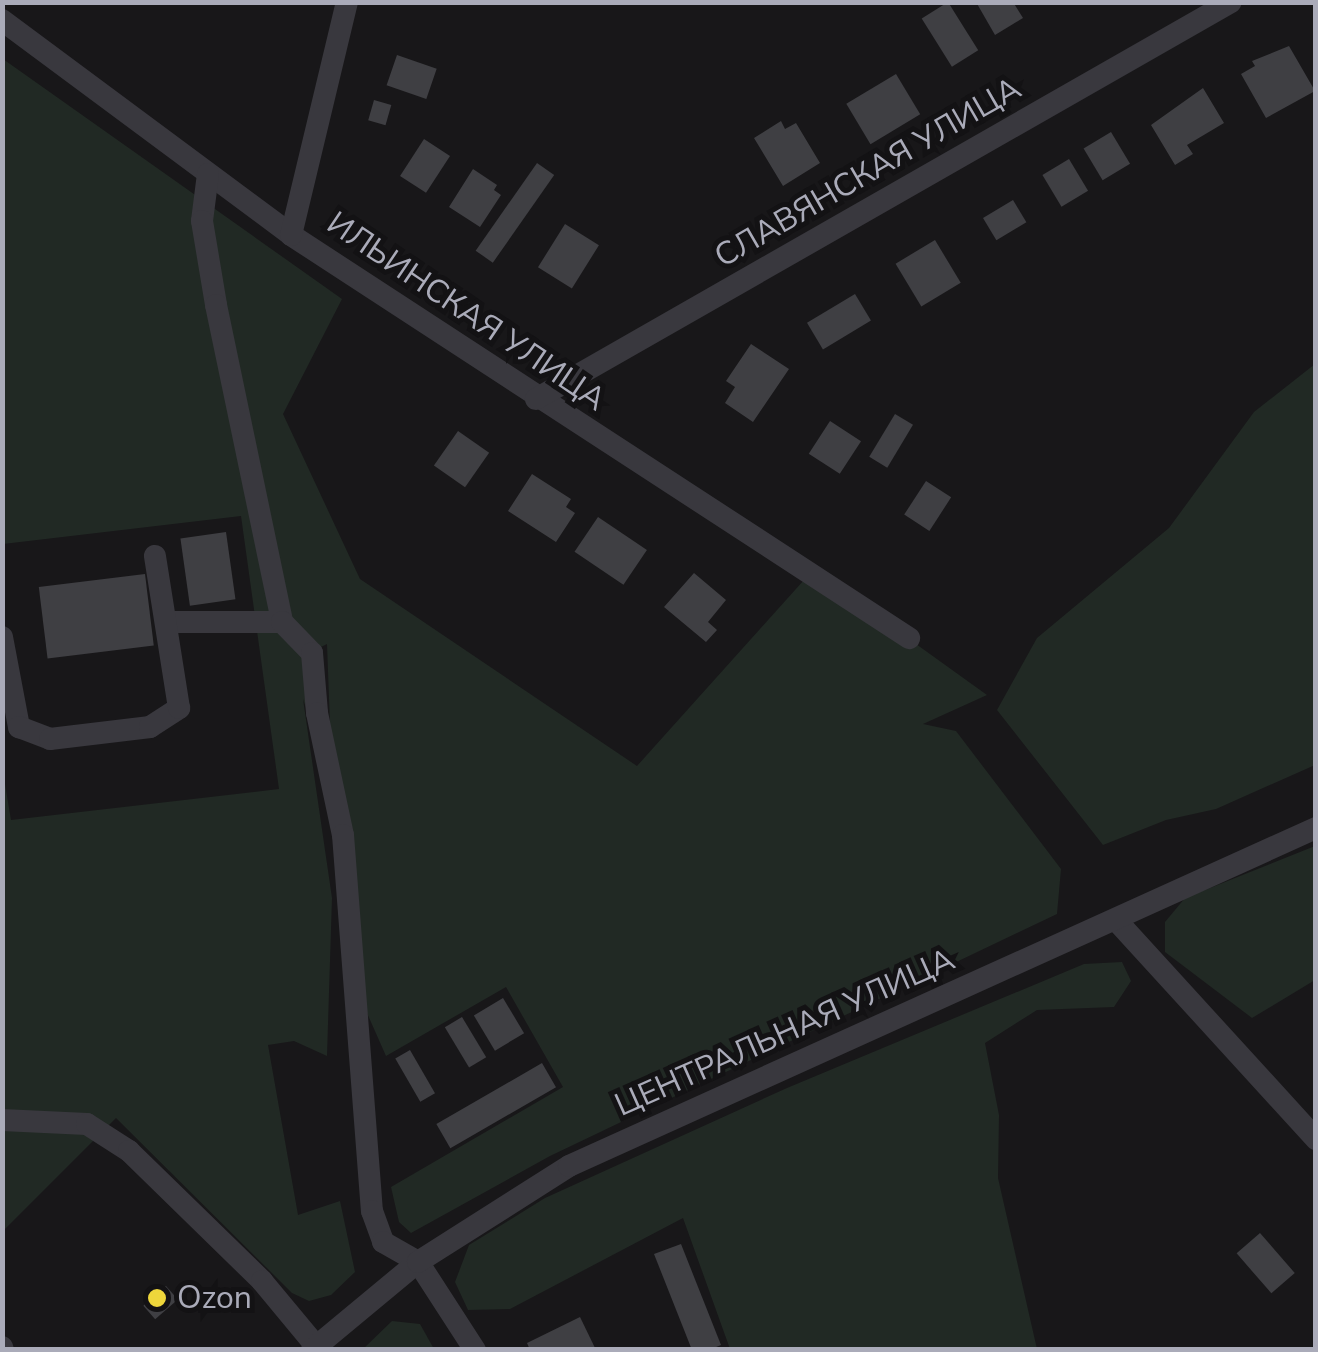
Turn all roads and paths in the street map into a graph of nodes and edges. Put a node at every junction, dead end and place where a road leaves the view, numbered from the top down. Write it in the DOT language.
graph roads {
  1 [pos="346,2"];
  2 [pos="1231,2"];
  3 [pos="2,20"];
  4 [pos="208,174"];
  5 [pos="291,235"];
  6 [pos="536,399"];
  7 [pos="155,556"];
  8 [pos="168,622"];
  9 [pos="282,622"];
  10 [pos="2,637"];
  11 [pos="909,638"];
  12 [pos="1316,828"];
  13 [pos="1116,920"];
  14 [pos="2,1120"];
  15 [pos="1316,1140"];
  16 [pos="418,1262"];
  17 [pos="314,1348"];
  18 [pos="475,1350"];
  1 -- 5 [label="street"];
  2 -- 6 [label="street, СЛАВЯНСКАЯ УЛИЦА"];
  3 -- 4 [label="street, ИЛЬИНСКАЯ УЛИЦА"];
  4 -- 5 [label="street, ИЛЬИНСКАЯ УЛИЦА"];
  4 -- 9 [label="street"];
  5 -- 6 [label="street, ИЛЬИНСКАЯ УЛИЦА"];
  6 -- 11 [label="street, ИЛЬИНСКАЯ УЛИЦА"];
  7 -- 8 [label="street"];
  8 -- 9 [label="street"];
  8 -- 10 [label="street"];
  9 -- 16 [label="street"];
  12 -- 13 [label="street, ЦЕНТРАЛЬНАЯ УЛИЦА"];
  13 -- 15 [label="street"];
  13 -- 16 [label="street, ЦЕНТРАЛЬНАЯ УЛИЦА"];
  14 -- 17 [label="street"];
  16 -- 17 [label="street, ЦЕНТРАЛЬНАЯ УЛИЦА"];
  16 -- 18 [label="street"];
}
